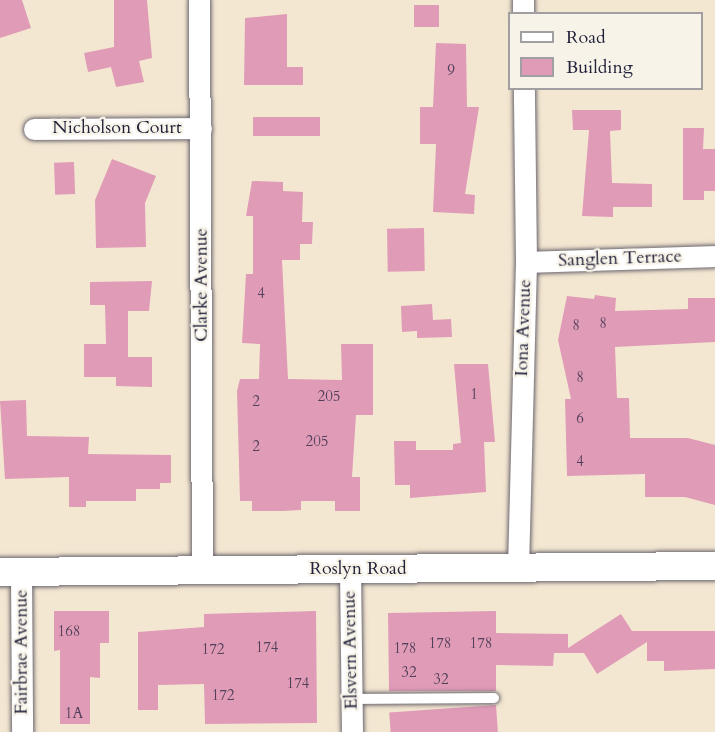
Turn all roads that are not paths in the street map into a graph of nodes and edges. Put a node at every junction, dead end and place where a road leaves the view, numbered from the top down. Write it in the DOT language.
graph roads {
  1 [pos="200,0"];
  2 [pos="524,90"];
  3 [pos="201,128"];
  4 [pos="33,129"];
  5 [pos="715,256"];
  6 [pos="526,262"];
  7 [pos="715,566"];
  8 [pos="518,568"];
  9 [pos="350,569"];
  10 [pos="202,570"];
  11 [pos="10,572"];
  12 [pos="494,698"];
  13 [pos="352,699"];
  14 [pos="22,732"];
  15 [pos="352,732"];
  1 -- 3 [label="street, Clarke Avenue"];
  2 -- 6 [label="street, Iona Avenue"];
  3 -- 4 [label="street, Nicholson Court"];
  3 -- 10 [label="street, Clarke Avenue"];
  5 -- 6 [label="street, Sanglen Terrace"];
  6 -- 8 [label="street, Iona Avenue"];
  7 -- 8 [label="street, Roslyn Road"];
  8 -- 9 [label="street, Roslyn Road"];
  9 -- 10 [label="street, Roslyn Road"];
  9 -- 13 [label="street, Elsvern Avenue"];
  10 -- 11 [label="street, Roslyn Road"];
  11 -- 14 [label="street, Fairbrae Avenue"];
  12 -- 13 [label="lane"];
  13 -- 15 [label="street, Elsvern Avenue"];
}
